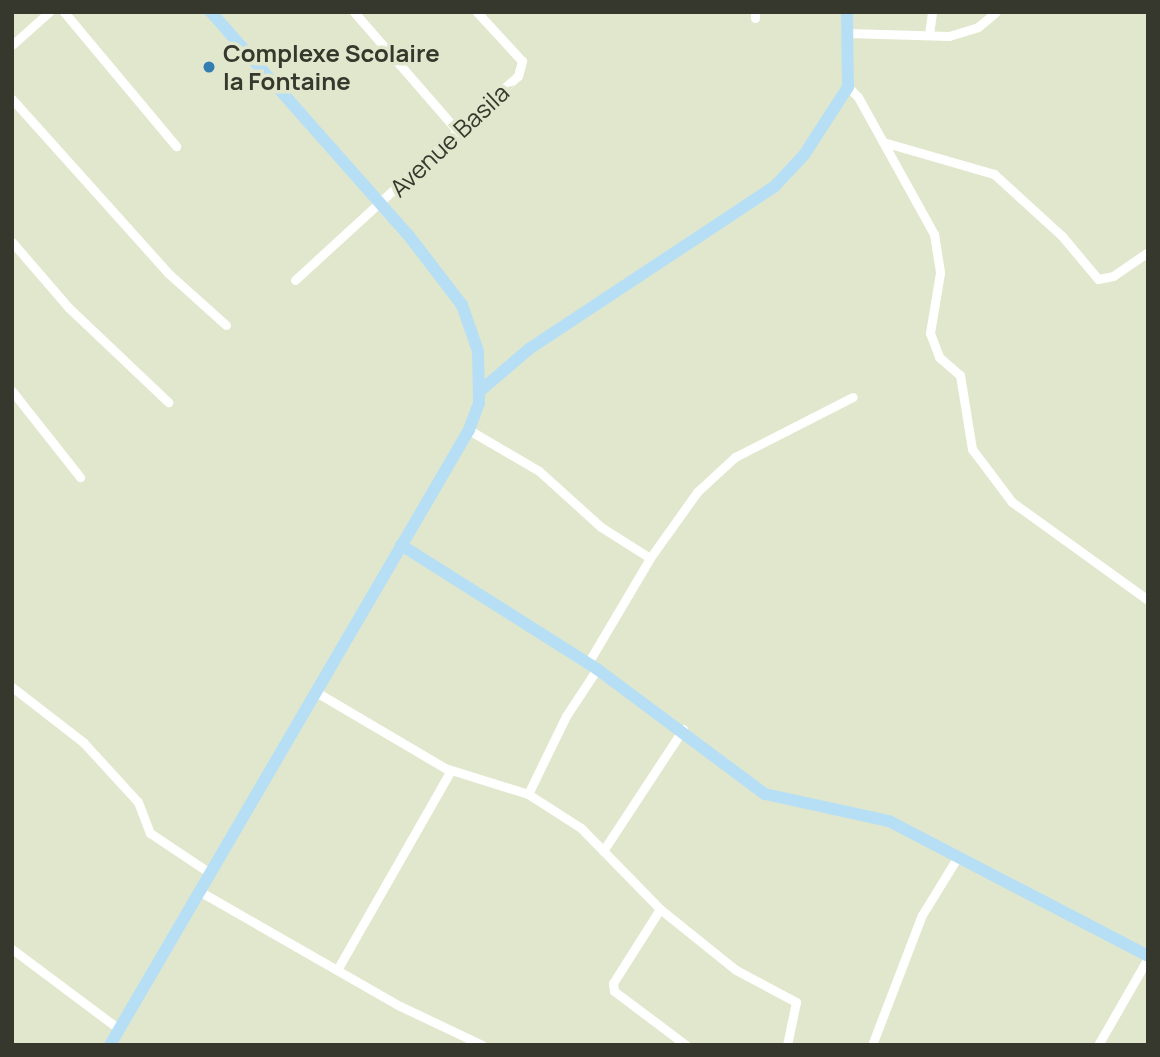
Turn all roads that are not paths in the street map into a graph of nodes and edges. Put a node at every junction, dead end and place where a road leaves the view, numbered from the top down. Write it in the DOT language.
graph roads {
  1 [pos="50,12"];
  2 [pos="64,12"];
  3 [pos="211,12"];
  4 [pos="354,12"];
  5 [pos="477,12"];
  6 [pos="847,12"];
  7 [pos="932,12"];
  8 [pos="996,12"];
  9 [pos="848,33"];
  10 [pos="929,34"];
  11 [pos="12,45"];
  12 [pos="848,87"];
  13 [pos="12,99"];
  14 [pos="459,133"];
  15 [pos="883,142"];
  16 [pos="176,146"];
  17 [pos="380,203"];
  18 [pos="12,242"];
  19 [pos="1148,252"];
  20 [pos="295,280"];
  21 [pos="226,326"];
  22 [pos="12,391"];
  23 [pos="480,391"];
  24 [pos="852,397"];
  25 [pos="169,402"];
  26 [pos="469,430"];
  27 [pos="80,477"];
  28 [pos="401,545"];
  29 [pos="650,558"];
  30 [pos="1148,600"];
  31 [pos="592,666"];
  32 [pos="12,687"];
  33 [pos="316,692"];
  34 [pos="683,729"];
  35 [pos="450,772"];
  36 [pos="528,794"];
  37 [pos="603,850"];
  38 [pos="957,858"];
  39 [pos="210,873"];
  40 [pos="199,891"];
  41 [pos="660,909"];
  42 [pos="12,949"];
  43 [pos="1148,957"];
  44 [pos="337,970"];
  45 [pos="119,1029"];
  46 [pos="110,1045"];
  47 [pos="482,1045"];
  48 [pos="686,1045"];
  49 [pos="787,1045"];
  50 [pos="872,1045"];
  51 [pos="1098,1045"];
  1 -- 11 [label="street"];
  2 -- 16 [label="street"];
  3 -- 17 [label="street"];
  4 -- 14 [label="street"];
  5 -- 14 [label="street, Avenue Basila"];
  6 -- 9 [label="street"];
  7 -- 10 [label="street"];
  8 -- 10 [label="street"];
  9 -- 10 [label="street"];
  9 -- 12 [label="street"];
  12 -- 15 [label="street"];
  12 -- 23 [label="street"];
  13 -- 21 [label="street"];
  14 -- 17 [label="street, Avenue Basila"];
  15 -- 19 [label="street"];
  15 -- 30 [label="street"];
  17 -- 20 [label="street, Avenue Basila"];
  17 -- 23 [label="street"];
  18 -- 25 [label="street"];
  22 -- 27 [label="street"];
  23 -- 26 [label="street"];
  24 -- 29 [label="street"];
  26 -- 28 [label="street"];
  26 -- 29 [label="street"];
  28 -- 31 [label="street"];
  28 -- 33 [label="street"];
  29 -- 31 [label="street"];
  31 -- 34 [label="street"];
  31 -- 36 [label="street"];
  32 -- 39 [label="street"];
  33 -- 36 [label="street"];
  33 -- 39 [label="street"];
  34 -- 37 [label="street"];
  34 -- 38 [label="street"];
  35 -- 44 [label="street"];
  36 -- 37 [label="street"];
  37 -- 41 [label="street"];
  38 -- 43 [label="street"];
  38 -- 50 [label="street"];
  39 -- 40 [label="street"];
  40 -- 44 [label="street"];
  40 -- 45 [label="street"];
  41 -- 48 [label="street"];
  41 -- 49 [label="street"];
  42 -- 45 [label="street"];
  43 -- 51 [label="street"];
  44 -- 47 [label="street"];
  45 -- 46 [label="street"];
}
